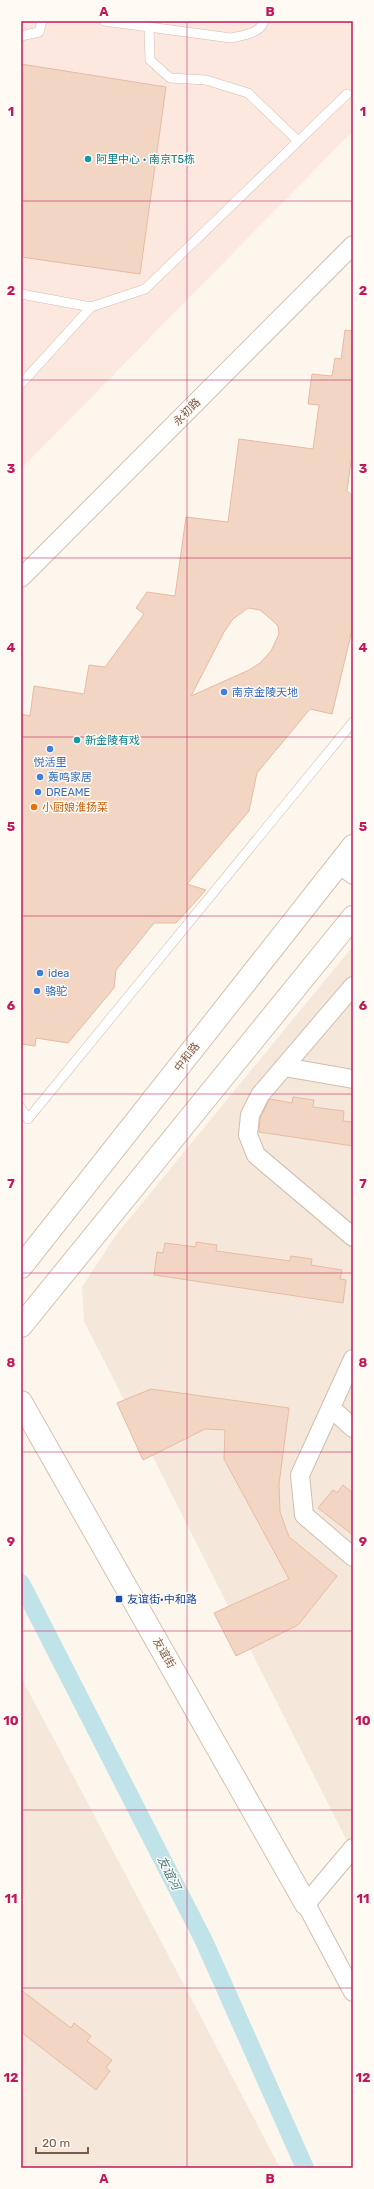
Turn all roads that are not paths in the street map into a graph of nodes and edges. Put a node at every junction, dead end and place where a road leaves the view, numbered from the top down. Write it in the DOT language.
graph roads {
  1 [pos="42,21"];
  2 [pos="104,21"];
  3 [pos="264,21"];
  4 [pos="149,27"];
  5 [pos="21,36"];
  6 [pos="347,94"];
  7 [pos="298,141"];
  8 [pos="353,245"];
  9 [pos="21,294"];
  10 [pos="91,307"];
  11 [pos="21,384"];
  12 [pos="21,578"];
  13 [pos="353,722"];
  14 [pos="353,846"];
  15 [pos="346,870"];
  16 [pos="353,918"];
  17 [pos="353,986"];
  18 [pos="284,1067"];
  19 [pos="353,1079"];
  20 [pos="21,1108"];
  21 [pos="353,1237"];
  22 [pos="21,1267"];
  23 [pos="21,1326"];
  24 [pos="353,1359"];
  25 [pos="21,1402"];
  26 [pos="331,1408"];
  27 [pos="353,1428"];
  28 [pos="353,1557"];
  29 [pos="353,1848"];
  30 [pos="306,1904"];
  31 [pos="353,1992"];
  1 -- 5 [label="lane"];
  2 -- 4 [label="lane"];
  3 -- 4 [label="lane"];
  4 -- 7 [label="lane"];
  6 -- 7 [label="lane"];
  7 -- 10 [label="lane"];
  8 -- 12 [label="street, 永初路"];
  9 -- 10 [label="lane"];
  10 -- 11 [label="lane"];
  13 -- 20 [label="lane"];
  14 -- 15 [label="main road, 中和路"];
  15 -- 22 [label="main road, 中和路"];
  16 -- 23 [label="main road"];
  17 -- 18 [label="street"];
  18 -- 19 [label="street"];
  18 -- 21 [label="street"];
  24 -- 26 [label="street"];
  25 -- 30 [label="main road, 友谊街"];
  26 -- 27 [label="street"];
  26 -- 28 [label="street"];
  29 -- 30 [label="street"];
  30 -- 31 [label="street"];
}
